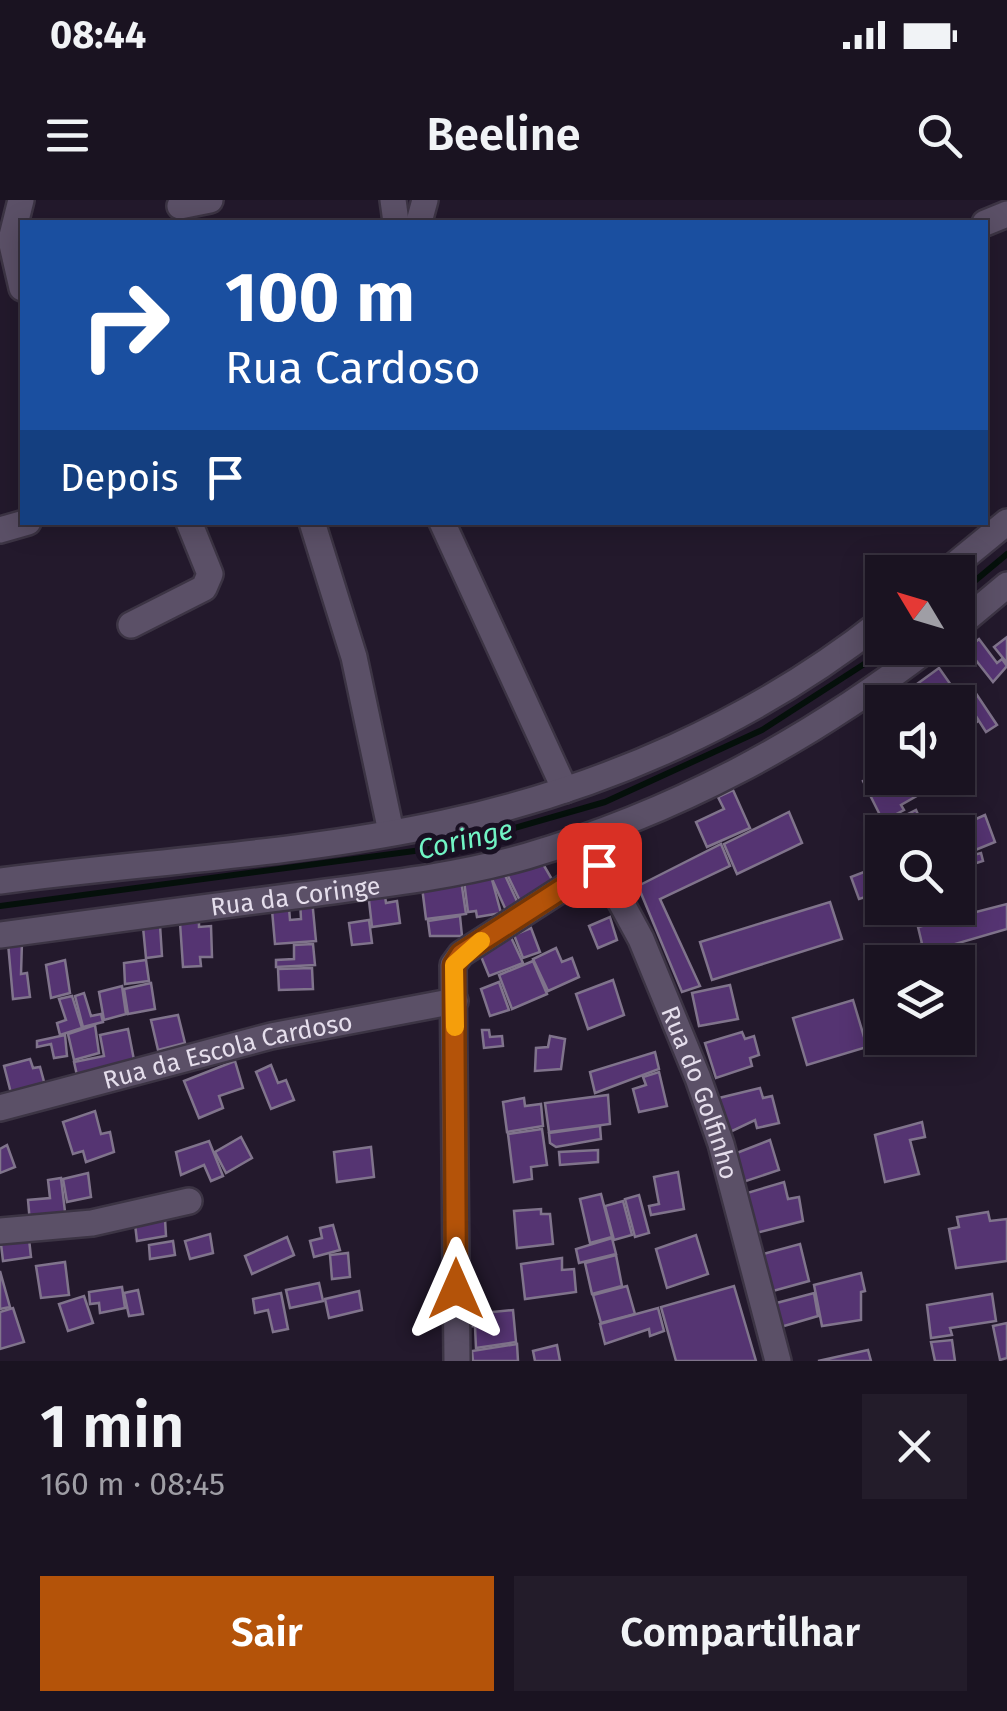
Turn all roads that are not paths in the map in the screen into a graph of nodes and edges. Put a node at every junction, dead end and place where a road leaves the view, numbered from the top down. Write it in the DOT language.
graph roads {
  1 [pos="21,200"];
  2 [pos="210,200"];
  3 [pos="180,206"];
  4 [pos="20,279"];
  5 [pos="1007,522"];
  6 [pos="191,525"];
  7 [pos="313,525"];
  8 [pos="443,525"];
  9 [pos="967,555"];
  10 [pos="1007,585"];
  11 [pos="975,612"];
  12 [pos="130,625"];
  13 [pos="865,634"];
  14 [pos="905,665"];
  15 [pos="566,790"];
  16 [pos="391,832"];
  17 [pos="588,836"];
  18 [pos="599,865"];
  19 [pos="0,882"];
  20 [pos="0,934"];
  21 [pos="455,1001"];
  22 [pos="0,1108"];
  23 [pos="189,1201"];
  24 [pos="0,1230"];
  25 [pos="456,1361"];
  26 [pos="778,1361"];
  1 -- 4 [label="street"];
  2 -- 3 [label="street"];
  5 -- 9 [label="street"];
  6 -- 12 [label="street"];
  7 -- 16 [label="street"];
  8 -- 15 [label="street"];
  10 -- 11 [label="street"];
  13 -- 15 [label="street"];
  14 -- 17 [label="street, Rua da Coringe"];
  15 -- 16 [label="street"];
  16 -- 19 [label="street"];
  17 -- 18 [label="street, Rua do Golfinho"];
  17 -- 20 [label="street, Rua da Coringe"];
  18 -- 21 [label="street"];
  18 -- 26 [label="street, Rua do Golfinho"];
  21 -- 22 [label="street, Rua da Escola Cardoso"];
  21 -- 25 [label="street"];
  23 -- 24 [label="street"];
}
